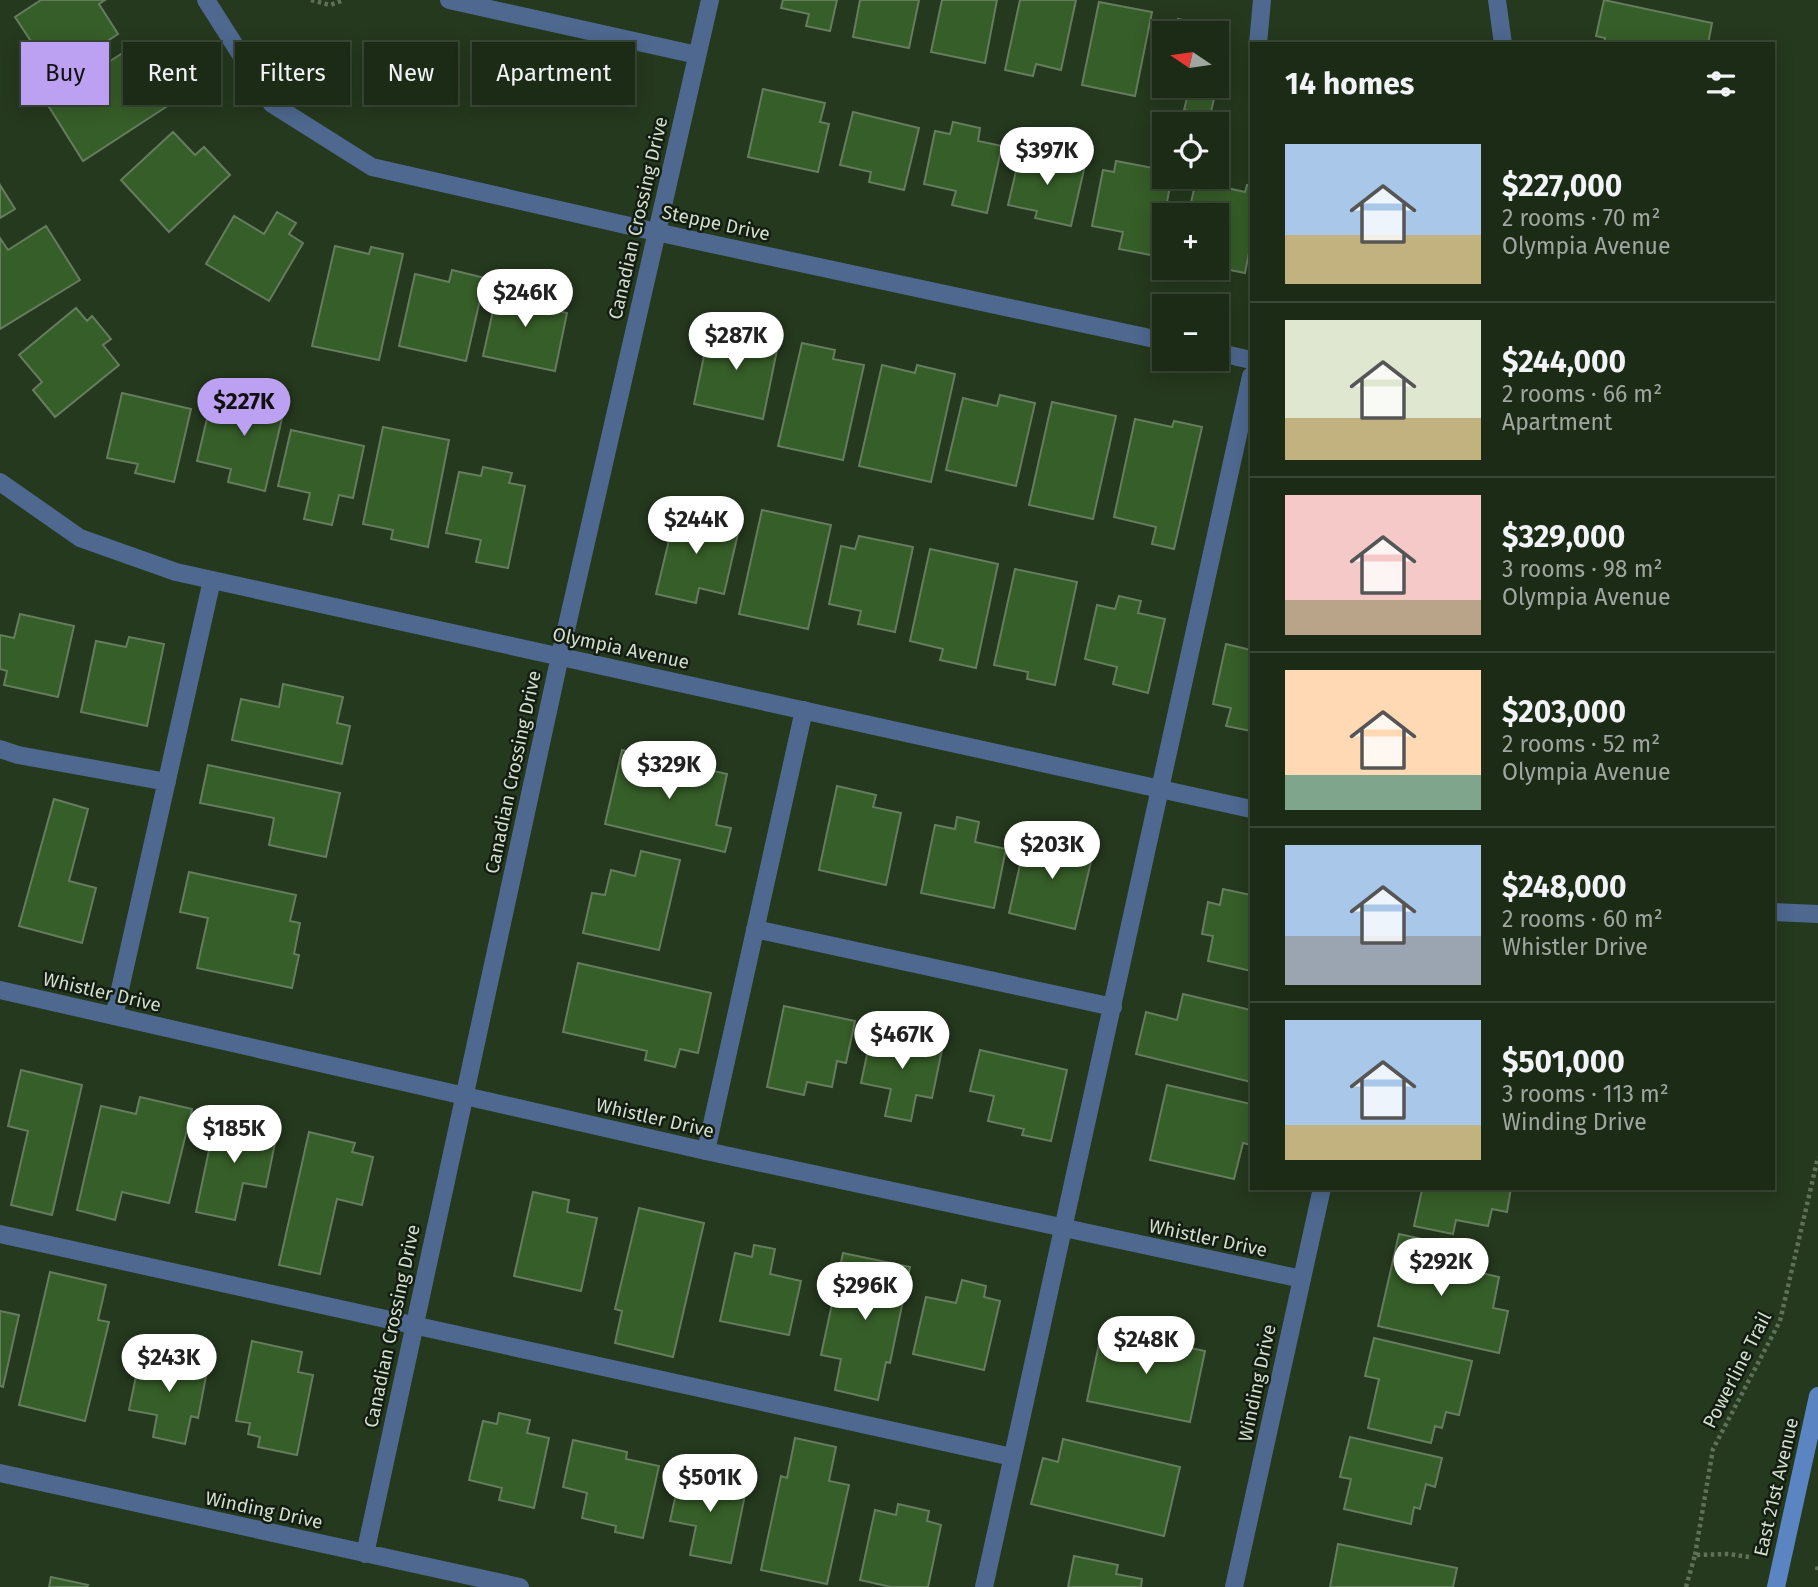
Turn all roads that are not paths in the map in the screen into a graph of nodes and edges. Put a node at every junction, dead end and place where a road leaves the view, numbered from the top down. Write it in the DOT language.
graph roads {
  1 [pos="206,0"];
  2 [pos="449,0"];
  3 [pos="710,0"];
  4 [pos="1262,0"];
  5 [pos="1497,0"];
  6 [pos="1258,42"];
  7 [pos="1503,42"];
  8 [pos="697,55"];
  9 [pos="656,232"];
  10 [pos="1152,338"];
  11 [pos="1229,355"];
  12 [pos="1250,360"];
  13 [pos="1250,381"];
  14 [pos="0,482"];
  15 [pos="212,580"];
  16 [pos="560,656"];
  17 [pos="804,710"];
  18 [pos="0,749"];
  19 [pos="167,782"];
  20 [pos="1160,789"];
  21 [pos="1250,809"];
  22 [pos="1775,912"];
  23 [pos="1818,914"];
  24 [pos="755,929"];
  25 [pos="0,990"];
  26 [pos="1112,1007"];
  27 [pos="114,1016"];
  28 [pos="463,1097"];
  29 [pos="706,1151"];
  30 [pos="1322,1190"];
  31 [pos="1063,1229"];
  32 [pos="0,1234"];
  33 [pos="1301,1279"];
  34 [pos="413,1326"];
  35 [pos="1818,1396"];
  36 [pos="1012,1457"];
  37 [pos="0,1474"];
  38 [pos="365,1554"];
  39 [pos="520,1587"];
  40 [pos="984,1587"];
  41 [pos="1234,1587"];
  42 [pos="1776,1587"];
  1 -- 9 [label="street, Steppe Drive"];
  2 -- 8 [label="street"];
  3 -- 8 [label="street, Canadian Crossing Drive"];
  4 -- 6 [label="street"];
  5 -- 7 [label="street"];
  8 -- 9 [label="street, Canadian Crossing Drive"];
  9 -- 10 [label="street, Steppe Drive"];
  9 -- 16 [label="street, Canadian Crossing Drive"];
  11 -- 12 [label="street"];
  13 -- 20 [label="street"];
  14 -- 15 [label="street, Olympia Avenue"];
  15 -- 16 [label="street, Olympia Avenue"];
  15 -- 19 [label="street"];
  16 -- 17 [label="street, Olympia Avenue"];
  16 -- 28 [label="street, Canadian Crossing Drive"];
  17 -- 20 [label="street, Olympia Avenue"];
  17 -- 24 [label="street"];
  18 -- 19 [label="street"];
  19 -- 27 [label="street"];
  20 -- 21 [label="street, Olympia Avenue"];
  20 -- 26 [label="street"];
  22 -- 23 [label="street"];
  24 -- 26 [label="street"];
  24 -- 29 [label="street"];
  25 -- 27 [label="street, Whistler Drive"];
  26 -- 31 [label="street"];
  27 -- 28 [label="street, Whistler Drive"];
  28 -- 29 [label="street, Whistler Drive"];
  28 -- 34 [label="street, Canadian Crossing Drive"];
  29 -- 31 [label="street, Whistler Drive"];
  30 -- 33 [label="street, Winding Drive"];
  31 -- 33 [label="street, Whistler Drive"];
  31 -- 36 [label="street"];
  32 -- 34 [label="street"];
  33 -- 41 [label="street, Winding Drive"];
  34 -- 36 [label="street"];
  34 -- 38 [label="street, Canadian Crossing Drive"];
  35 -- 42 [label="street, East 21st Avenue"];
  36 -- 40 [label="street"];
  37 -- 38 [label="street, Winding Drive"];
  38 -- 39 [label="street, Winding Drive"];
}
